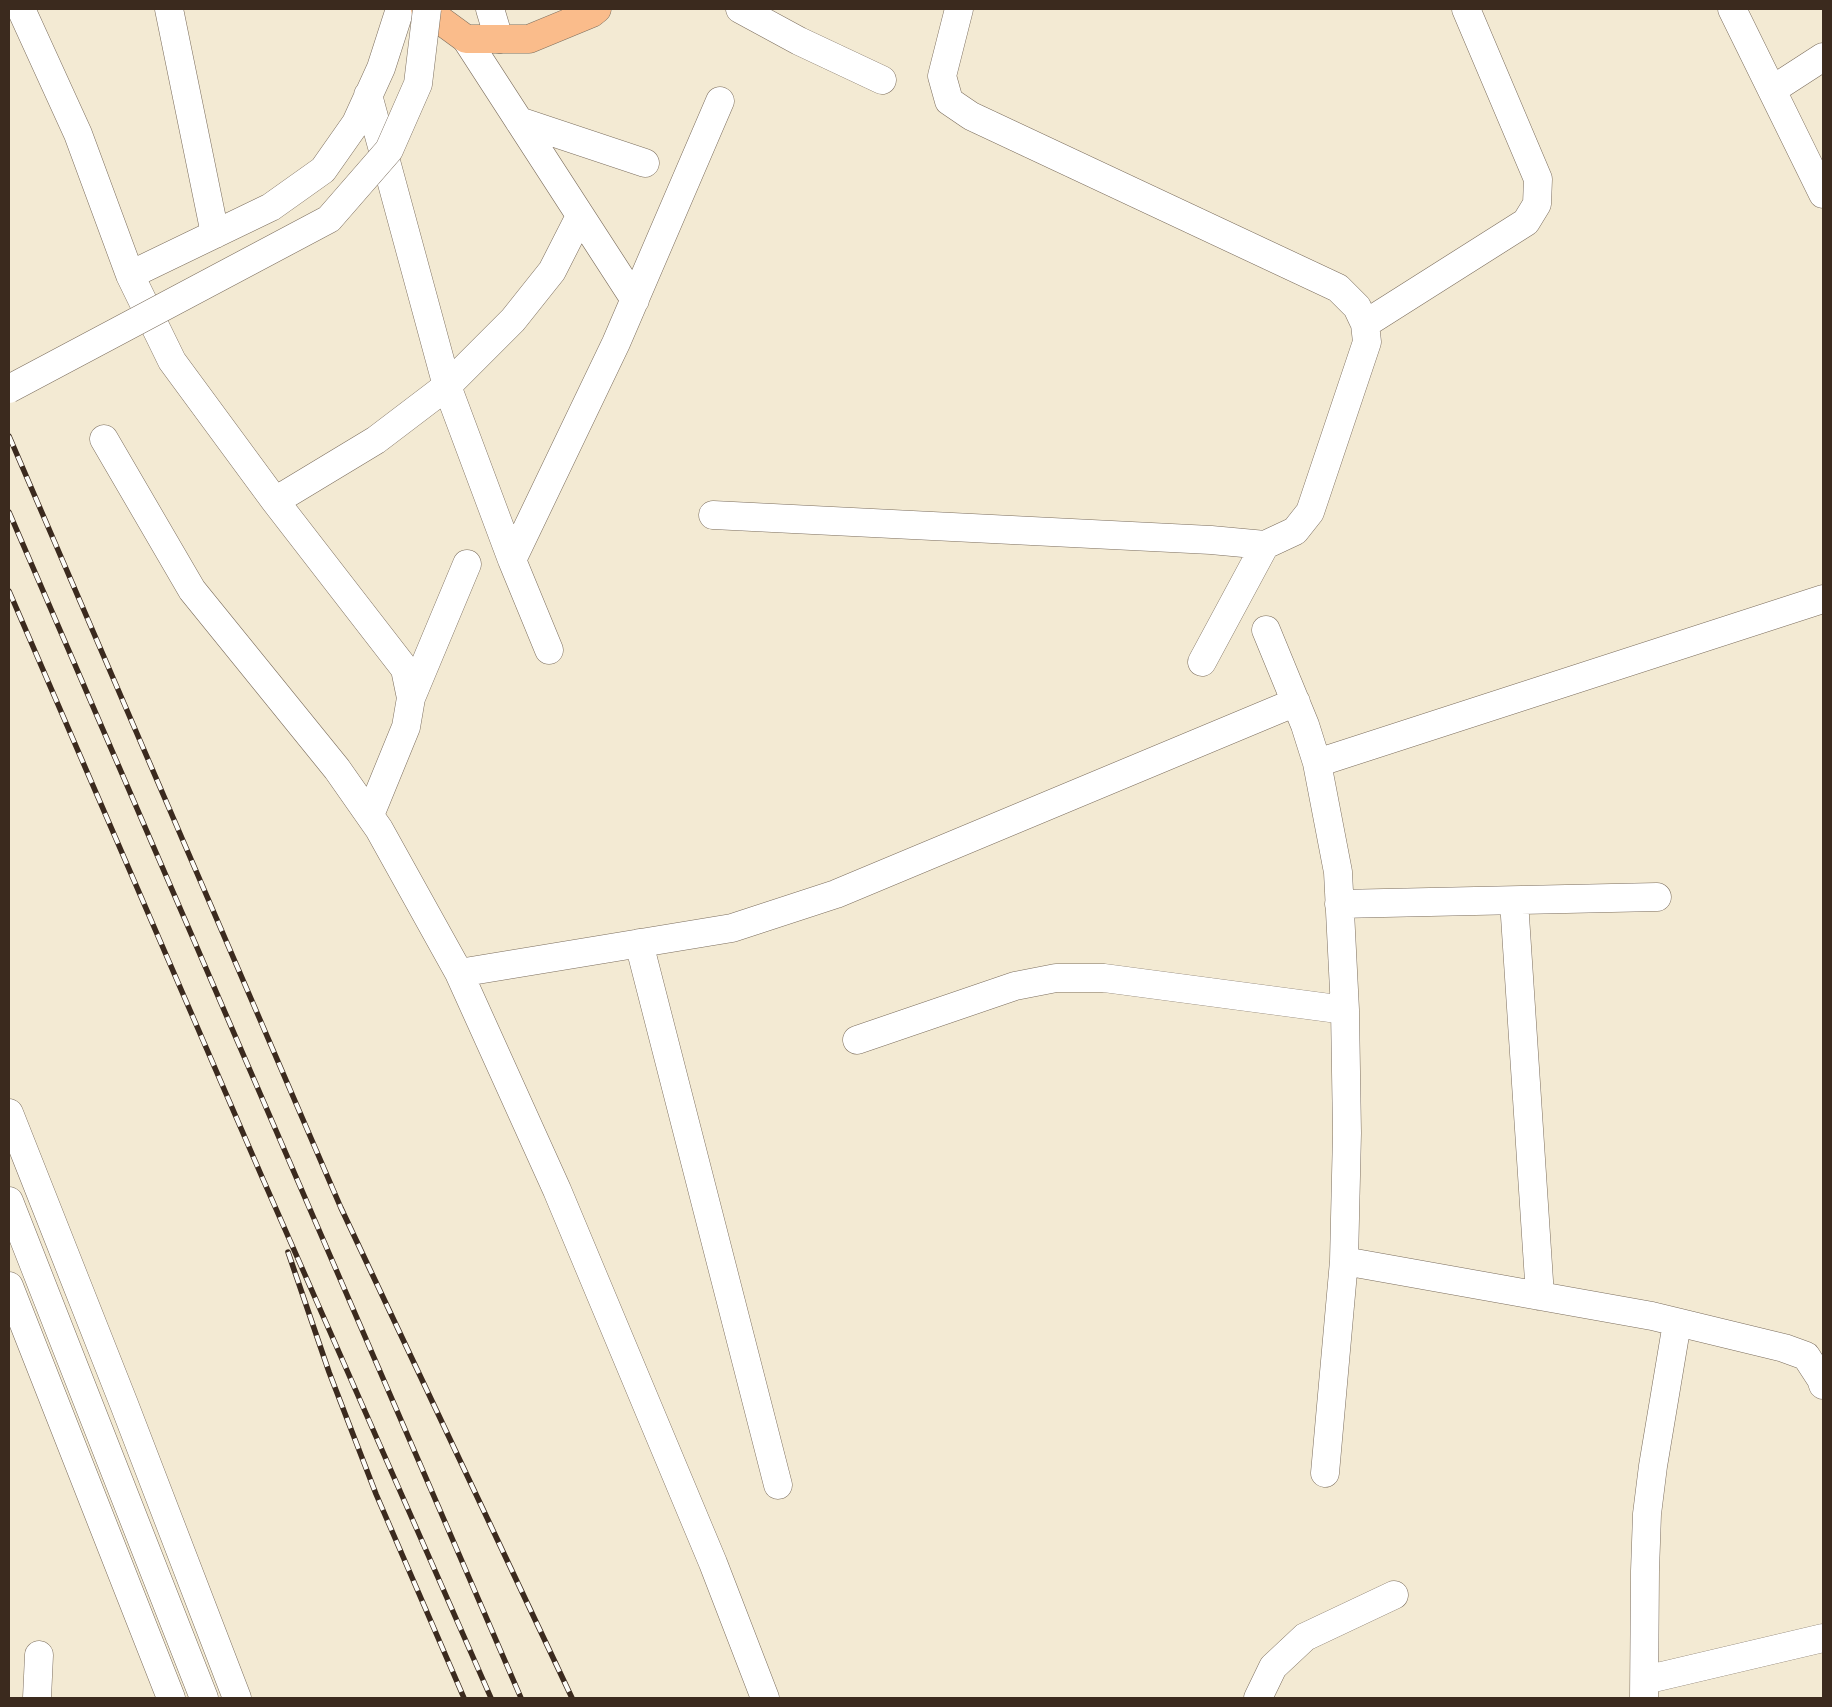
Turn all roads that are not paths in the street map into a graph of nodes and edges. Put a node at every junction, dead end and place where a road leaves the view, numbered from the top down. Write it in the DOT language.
graph roads {
  1 [pos="21,9"];
  2 [pos="169,9"];
  3 [pos="400,9"];
  4 [pos="426,9"];
  5 [pos="490,9"];
  6 [pos="597,9"];
  7 [pos="740,9"];
  8 [pos="959,9"];
  9 [pos="1466,9"];
  10 [pos="1732,9"];
  11 [pos="466,39"];
  12 [pos="499,39"];
  13 [pos="1823,58"];
  14 [pos="882,80"];
  15 [pos="1772,90"];
  16 [pos="368,95"];
  17 [pos="720,101"];
  18 [pos="519,121"];
  19 [pos="645,163"];
  20 [pos="1823,194"];
  21 [pos="580,216"];
  22 [pos="215,234"];
  23 [pos="130,275"];
  24 [pos="635,300"];
  25 [pos="1365,324"];
  26 [pos="447,386"];
  27 [pos="9,389"];
  28 [pos="104,439"];
  29 [pos="275,501"];
  30 [pos="712,515"];
  31 [pos="1264,545"];
  32 [pos="512,560"];
  33 [pos="467,564"];
  34 [pos="1823,599"];
  35 [pos="1266,630"];
  36 [pos="548,650"];
  37 [pos="1202,662"];
  38 [pos="411,698"];
  39 [pos="1296,702"];
  40 [pos="1317,763"];
  41 [pos="370,815"];
  42 [pos="1657,897"];
  43 [pos="1514,901"];
  44 [pos="1339,904"];
  45 [pos="639,943"];
  46 [pos="459,973"];
  47 [pos="1345,1010"];
  48 [pos="857,1040"];
  49 [pos="9,1113"];
  50 [pos="9,1201"];
  51 [pos="1344,1261"];
  52 [pos="9,1286"];
  53 [pos="1540,1296"];
  54 [pos="1678,1323"];
  55 [pos="1822,1381"];
  56 [pos="1325,1473"];
  57 [pos="778,1485"];
  58 [pos="1394,1595"];
  59 [pos="1823,1638"];
  60 [pos="39,1655"];
  61 [pos="1644,1689"];
  62 [pos="37,1698"];
  63 [pos="171,1698"];
  64 [pos="204,1698"];
  65 [pos="237,1698"];
  66 [pos="765,1698"];
  67 [pos="1258,1698"];
  1 -- 23 [label="street"];
  2 -- 22 [label="street"];
  3 -- 16 [label="street"];
  4 -- 11 [label="main road"];
  4 -- 27 [label="street, bridge"];
  5 -- 12 [label="street"];
  6 -- 12 [label="main road"];
  7 -- 14 [label="street"];
  8 -- 25 [label="street"];
  9 -- 25 [label="street"];
  10 -- 15 [label="street"];
  11 -- 12 [label="main road"];
  11 -- 18 [label="street"];
  13 -- 15 [label="street"];
  15 -- 20 [label="street"];
  16 -- 22 [label="street"];
  16 -- 26 [label="street"];
  17 -- 24 [label="street"];
  18 -- 19 [label="street"];
  18 -- 21 [label="street"];
  21 -- 24 [label="street"];
  21 -- 26 [label="street"];
  22 -- 23 [label="street"];
  23 -- 29 [label="street"];
  24 -- 32 [label="street"];
  25 -- 31 [label="street"];
  26 -- 29 [label="street"];
  26 -- 32 [label="street"];
  28 -- 41 [label="street"];
  29 -- 38 [label="street"];
  30 -- 31 [label="street"];
  31 -- 37 [label="street"];
  32 -- 36 [label="street"];
  33 -- 38 [label="street"];
  34 -- 40 [label="street"];
  35 -- 39 [label="street"];
  38 -- 41 [label="street"];
  39 -- 40 [label="street"];
  39 -- 45 [label="street"];
  40 -- 44 [label="street"];
  41 -- 46 [label="street"];
  42 -- 43 [label="street"];
  43 -- 44 [label="street"];
  43 -- 53 [label="street"];
  44 -- 47 [label="street"];
  45 -- 46 [label="street"];
  45 -- 57 [label="street"];
  46 -- 66 [label="street"];
  47 -- 48 [label="street"];
  47 -- 51 [label="street"];
  49 -- 65 [label="street"];
  50 -- 64 [label="street"];
  51 -- 53 [label="street"];
  51 -- 56 [label="street"];
  52 -- 63 [label="street"];
  53 -- 54 [label="street"];
  54 -- 55 [label="street"];
  54 -- 61 [label="street"];
  58 -- 67 [label="street"];
  59 -- 61 [label="street"];
  60 -- 62 [label="street"];
}
